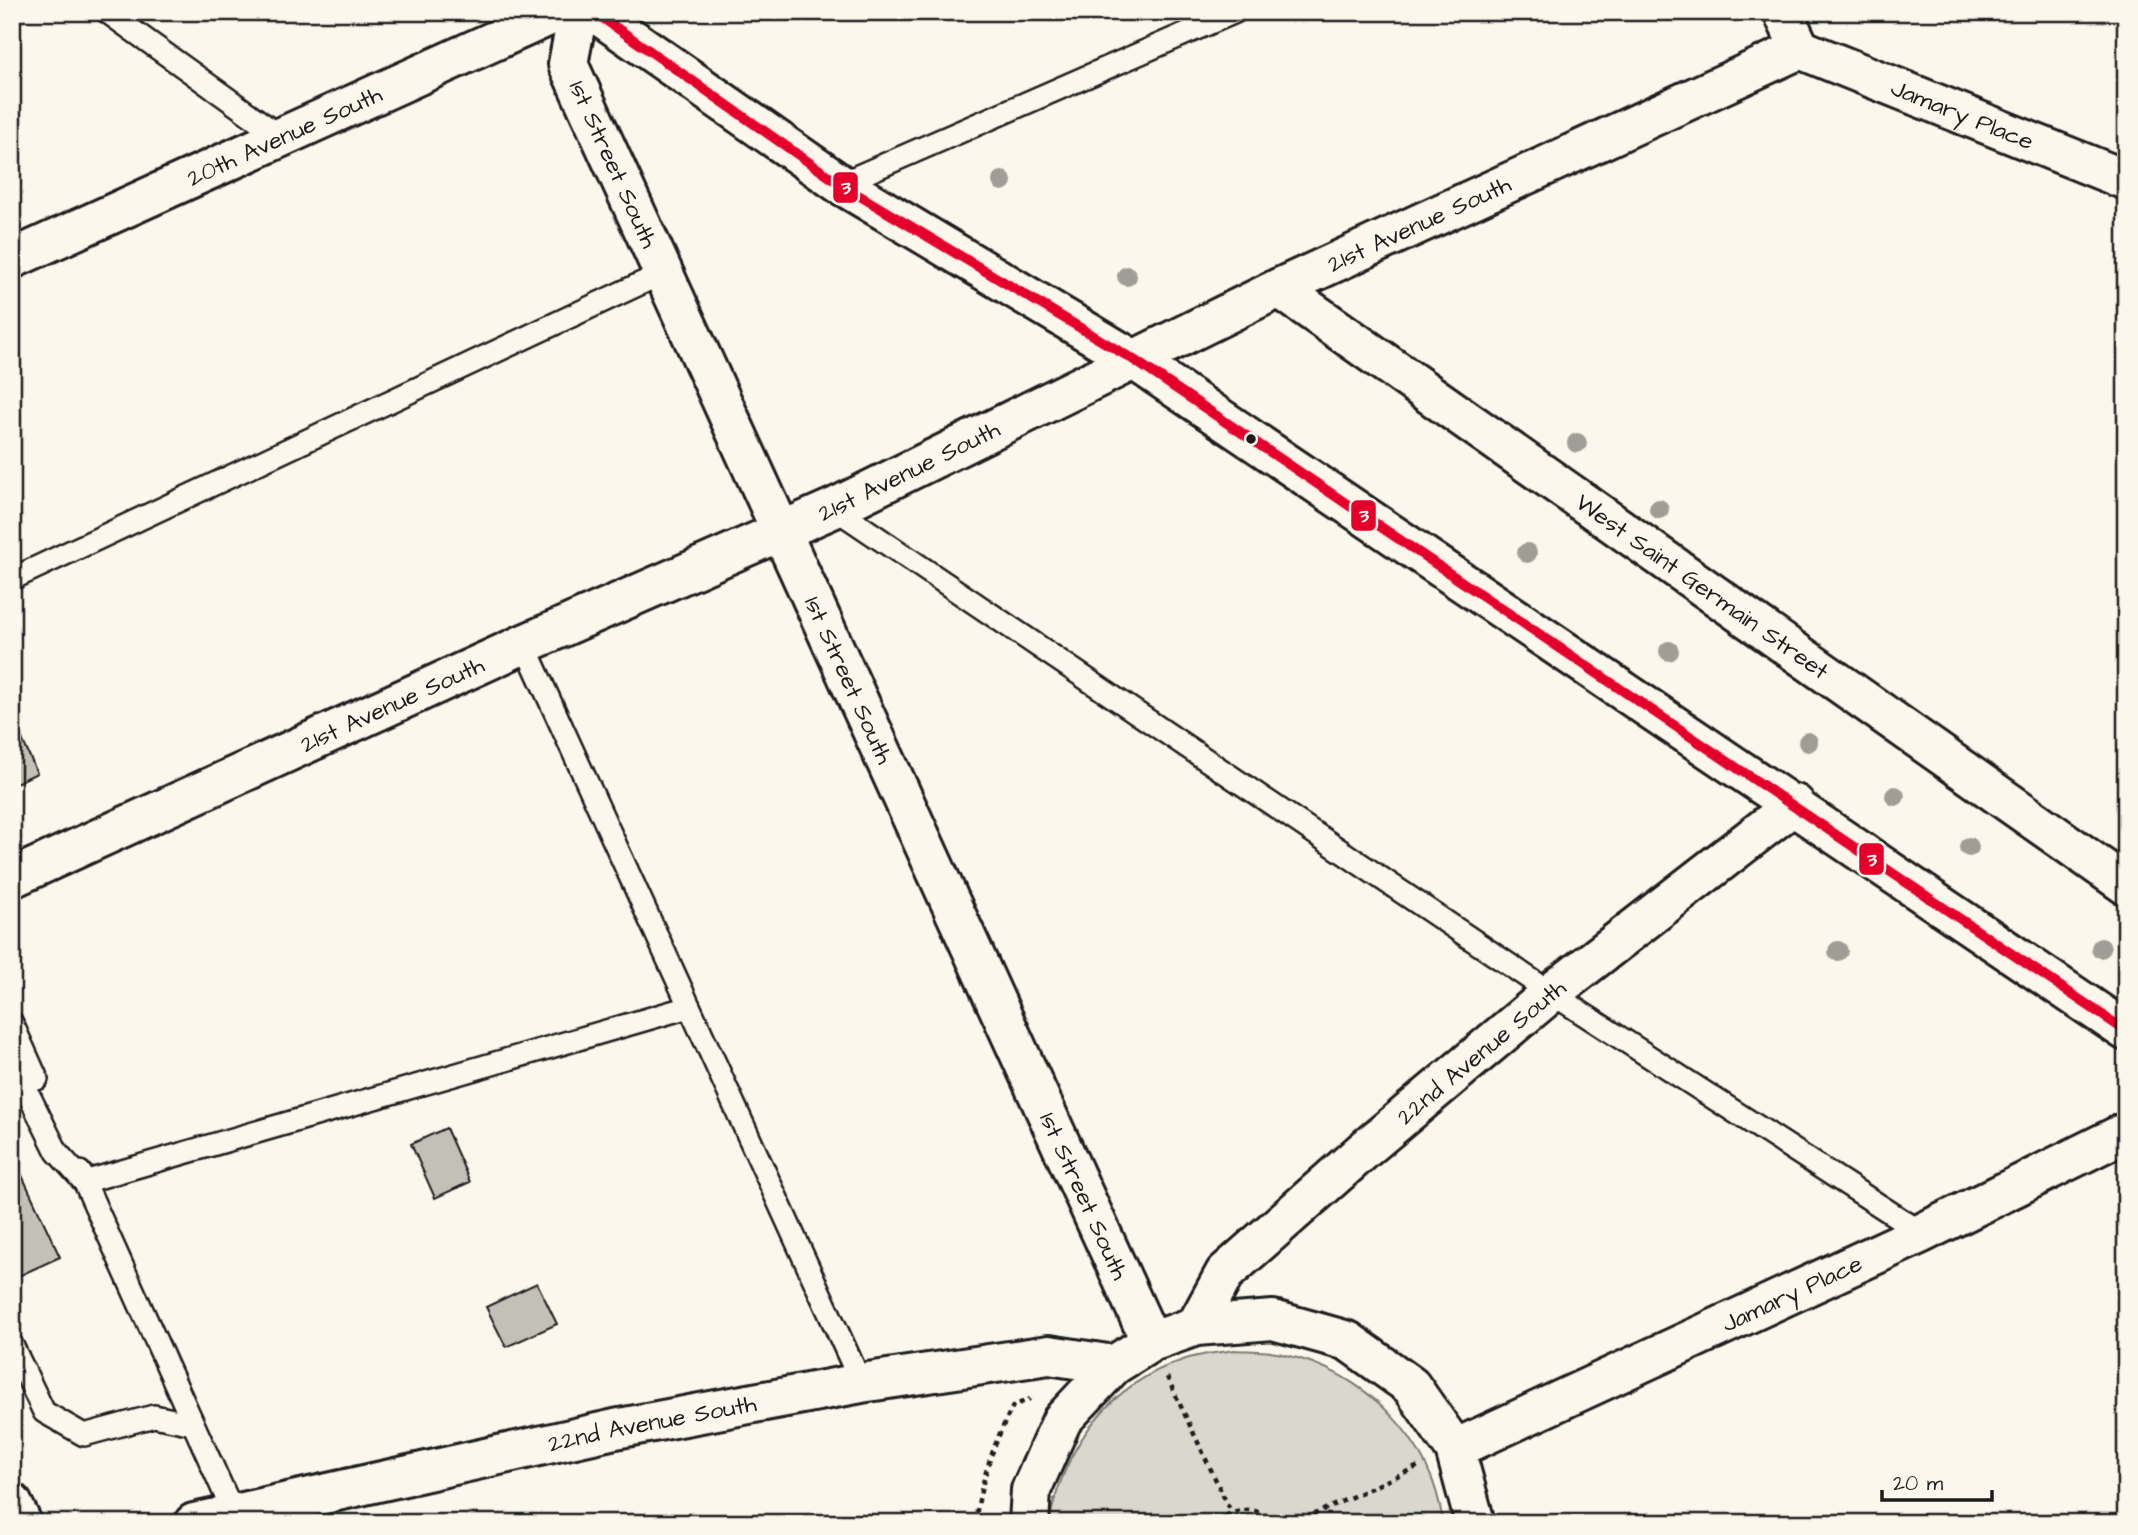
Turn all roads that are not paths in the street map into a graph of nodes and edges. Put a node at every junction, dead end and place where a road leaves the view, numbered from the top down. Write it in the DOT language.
graph roads {
  1 [pos="107,12"];
  2 [pos="558,12"];
  3 [pos="578,12"];
  4 [pos="594,12"];
  5 [pos="1235,12"];
  6 [pos="1783,12"];
  7 [pos="1800,49"];
  8 [pos="281,137"];
  9 [pos="2126,180"];
  10 [pos="840,184"];
  11 [pos="12,259"];
  12 [pos="663,273"];
  13 [pos="1279,288"];
  14 [pos="1134,360"];
  15 [pos="834,508"];
  16 [pos="780,530"];
  17 [pos="12,579"];
  18 [pos="524,644"];
  19 [pos="1795,804"];
  20 [pos="12,878"];
  21 [pos="2126,885"];
  22 [pos="1551,993"];
  23 [pos="689,1007"];
  24 [pos="12,1023"];
  25 [pos="2126,1031"];
  26 [pos="12,1060"];
  27 [pos="2126,1132"];
  28 [pos="84,1182"];
  29 [pos="1922,1233"];
  30 [pos="1196,1326"];
  31 [pos="1151,1342"];
  32 [pos="12,1346"];
  33 [pos="1114,1365"];
  34 [pos="861,1383"];
  35 [pos="193,1424"];
  36 [pos="1455,1449"];
  37 [pos="12,1503"];
  38 [pos="234,1518"];
  39 [pos="22,1523"];
  40 [pos="194,1523"];
  41 [pos="1028,1523"];
  42 [pos="1475,1523"];
  1 -- 8 [label="lane"];
  2 -- 8 [label="main road, 20th Avenue South"];
  3 -- 12 [label="main road, 1st Street South"];
  4 -- 10 [label="main road"];
  5 -- 10 [label="lane"];
  6 -- 7 [label="main road"];
  7 -- 9 [label="main road, Jamary Place"];
  7 -- 13 [label="main road, 21st Avenue South"];
  8 -- 11 [label="main road, 20th Avenue South"];
  10 -- 14 [label="main road"];
  12 -- 16 [label="main road, 1st Street South"];
  12 -- 17 [label="lane"];
  13 -- 14 [label="main road, 21st Avenue South"];
  13 -- 21 [label="main road, West Saint Germain Street"];
  14 -- 15 [label="main road, 21st Avenue South"];
  14 -- 19 [label="main road"];
  15 -- 16 [label="main road, 21st Avenue South"];
  15 -- 22 [label="lane"];
  16 -- 18 [label="main road, 21st Avenue South"];
  16 -- 31 [label="main road, 1st Street South"];
  18 -- 20 [label="main road, 21st Avenue South"];
  18 -- 23 [label="lane"];
  19 -- 22 [label="main road, 22nd Avenue South"];
  19 -- 25 [label="main road"];
  22 -- 29 [label="lane"];
  22 -- 30 [label="main road, 22nd Avenue South"];
  23 -- 28 [label="lane"];
  23 -- 34 [label="lane"];
  24 -- 28 [label="lane"];
  26 -- 28 [label="lane"];
  27 -- 29 [label="main road, Jamary Place"];
  28 -- 35 [label="lane"];
  29 -- 36 [label="main road, Jamary Place"];
  30 -- 31 [label="main road"];
  30 -- 36 [label="main road"];
  31 -- 33 [label="main road"];
  32 -- 35 [label="lane"];
  33 -- 34 [label="main road, 22nd Avenue South"];
  33 -- 41 [label="main road"];
  34 -- 38 [label="main road, 22nd Avenue South"];
  35 -- 38 [label="lane"];
  36 -- 42 [label="main road"];
  37 -- 39 [label="main road"];
  38 -- 40 [label="main road, 22nd Avenue South"];
}
